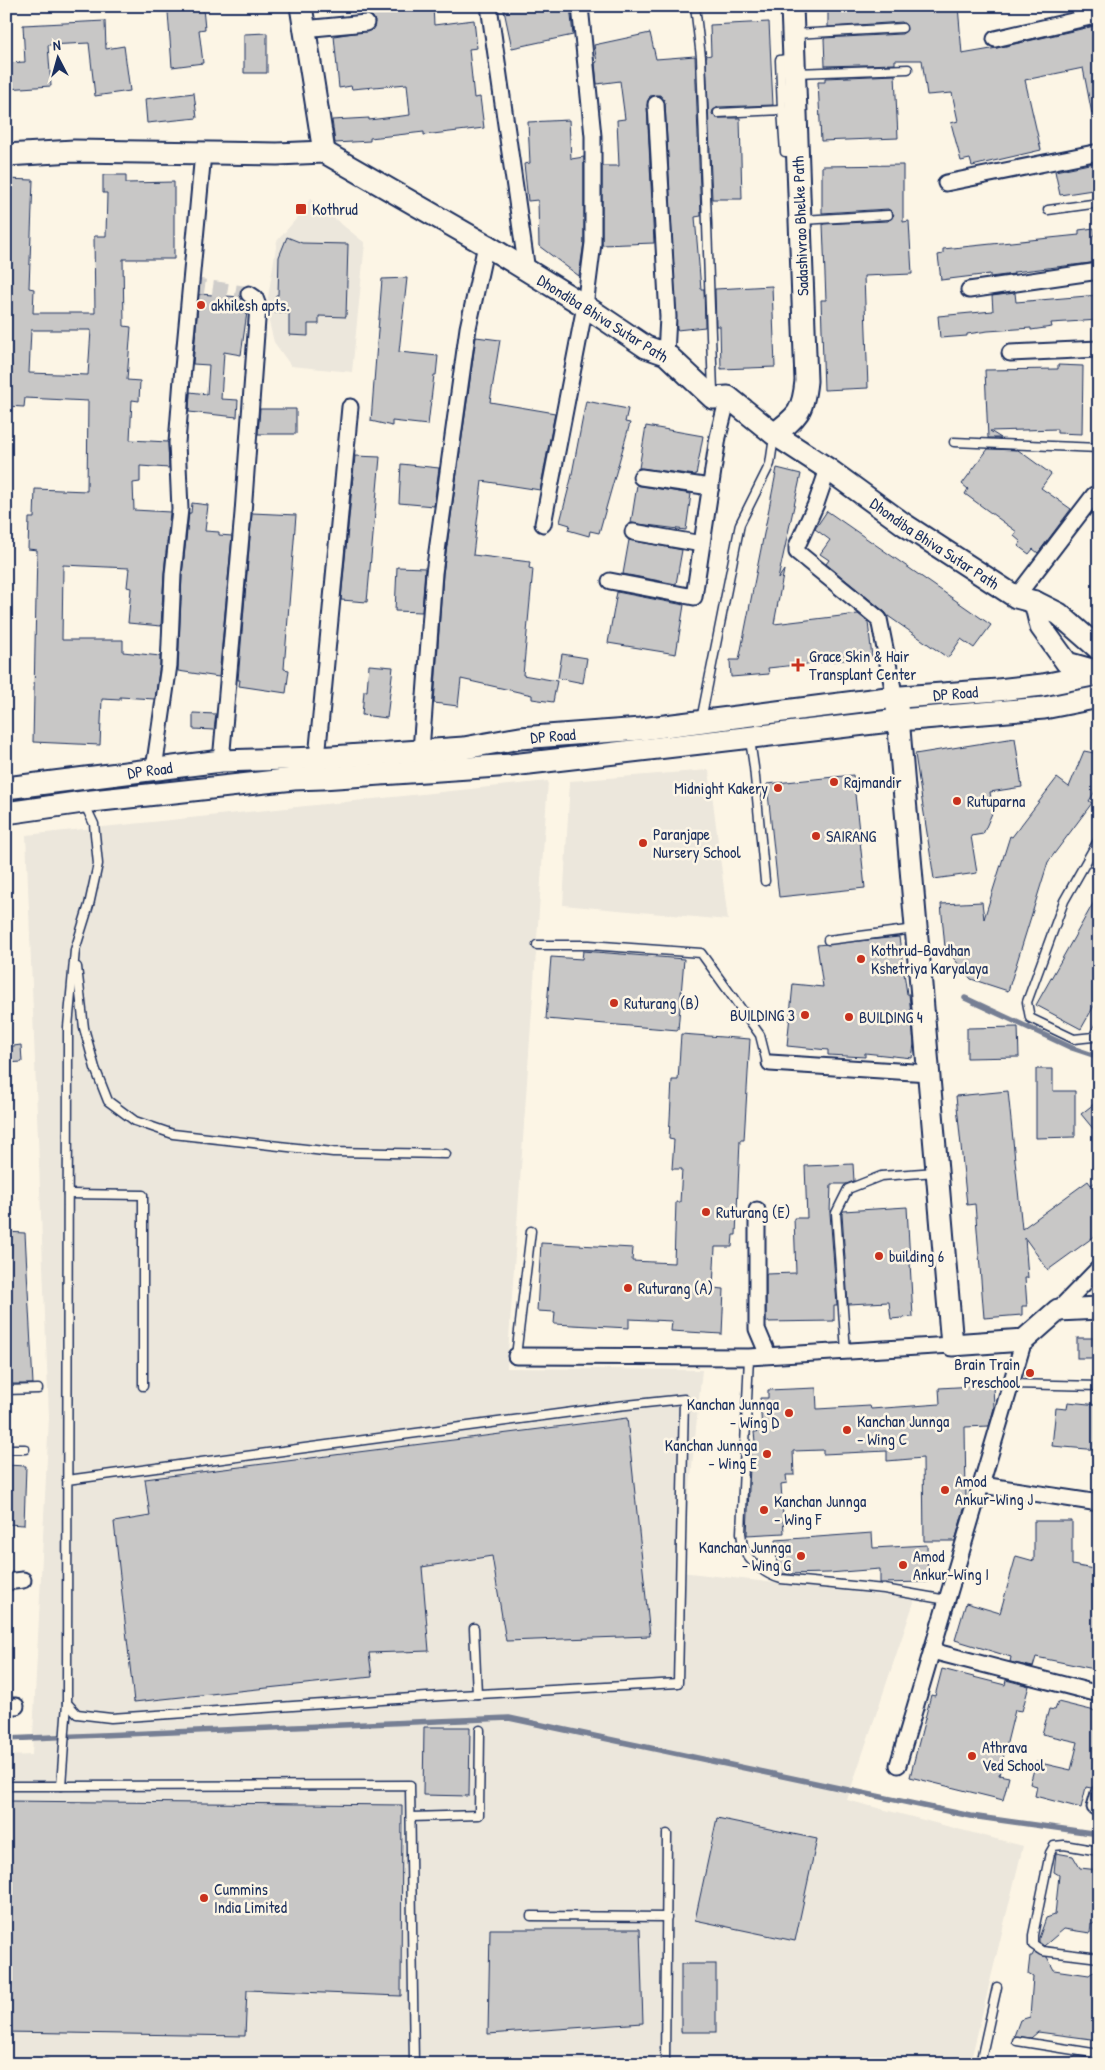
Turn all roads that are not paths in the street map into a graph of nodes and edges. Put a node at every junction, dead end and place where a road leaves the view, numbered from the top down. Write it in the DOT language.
graph roads {
  1 [pos="301,6"];
  2 [pos="489,6"];
  3 [pos="580,6"];
  4 [pos="695,6"];
  5 [pos="792,6"];
  6 [pos="1099,16"];
  7 [pos="366,23"];
  8 [pos="902,28"];
  9 [pos="303,29"];
  10 [pos="793,34"];
  11 [pos="995,40"];
  12 [pos="794,66"];
  13 [pos="908,70"];
  14 [pos="656,104"];
  15 [pos="782,110"];
  16 [pos="718,113"];
  17 [pos="324,152"];
  18 [pos="798,152"];
  19 [pos="1099,152"];
  20 [pos="203,153"];
  21 [pos="6,155"];
  22 [pos="946,183"];
  23 [pos="1099,203"];
  24 [pos="1048,210"];
  25 [pos="888,216"];
  26 [pos="800,220"];
  27 [pos="486,245"];
  28 [pos="527,271"];
  29 [pos="1099,271"];
  30 [pos="969,290"];
  31 [pos="249,294"];
  32 [pos="585,306"];
  33 [pos="1099,349"];
  34 [pos="1010,353"];
  35 [pos="666,354"];
  36 [pos="721,398"];
  37 [pos="350,407"];
  38 [pos="774,434"];
  39 [pos="954,442"];
  40 [pos="1099,448"];
  41 [pos="828,469"];
  42 [pos="642,477"];
  43 [pos="711,487"];
  44 [pos="1094,495"];
  45 [pos="543,524"];
  46 [pos="633,532"];
  47 [pos="702,544"];
  48 [pos="610,581"];
  49 [pos="1026,600"];
  50 [pos="1099,649"];
  51 [pos="1099,674"];
  52 [pos="1099,690"];
  53 [pos="895,698"];
  54 [pos="1099,698"];
  55 [pos="899,720"];
  56 [pos="700,722"];
  57 [pos="749,738"];
  58 [pos="421,751"];
  59 [pos="317,758"];
  60 [pos="221,761"];
  61 [pos="154,769"];
  62 [pos="6,788"];
  63 [pos="83,802"];
  64 [pos="6,812"];
  65 [pos="1099,839"];
  66 [pos="765,881"];
  67 [pos="917,929"];
  68 [pos="828,940"];
  69 [pos="537,945"];
  70 [pos="76,950"];
  71 [pos="1099,1026"];
  72 [pos="770,1063"];
  73 [pos="929,1073"];
  74 [pos="446,1154"];
  75 [pos="938,1172"];
  76 [pos="68,1194"];
  77 [pos="757,1210"];
  78 [pos="531,1231"];
  79 [pos="1099,1268"];
  80 [pos="1099,1308"];
  81 [pos="1058,1310"];
  82 [pos="1024,1340"];
  83 [pos="952,1345"];
  84 [pos="846,1351"];
  85 [pos="768,1355"];
  86 [pos="516,1356"];
  87 [pos="749,1357"];
  88 [pos="1012,1384"];
  89 [pos="143,1386"];
  90 [pos="1099,1386"];
  91 [pos="38,1389"];
  92 [pos="6,1390"];
  93 [pos="25,1448"];
  94 [pos="6,1449"];
  95 [pos="67,1480"];
  96 [pos="982,1485"];
  97 [pos="1099,1503"];
  98 [pos="23,1580"];
  99 [pos="6,1582"];
  100 [pos="947,1600"];
  101 [pos="474,1628"];
  102 [pos="932,1651"];
  103 [pos="476,1694"];
  104 [pos="1099,1694"];
  105 [pos="67,1704"];
  106 [pos="480,1730"];
  107 [pos="898,1765"];
  108 [pos="6,1786"];
  109 [pos="61,1786"];
  110 [pos="411,1817"];
  111 [pos="667,1834"];
  112 [pos="1099,1851"];
  113 [pos="532,1916"];
  114 [pos="667,1917"];
  115 [pos="1099,1958"];
  116 [pos="997,1987"];
  117 [pos="1017,2041"];
  118 [pos="1099,2054"];
  119 [pos="6,2064"];
  120 [pos="46,2064"];
  121 [pos="414,2064"];
  122 [pos="665,2064"];
  123 [pos="980,2064"];
  1 -- 9 [label="street"];
  2 -- 28 [label="street"];
  3 -- 32 [label="street"];
  4 -- 36 [label="lane"];
  5 -- 10 [label="street, Sadashivrao Bhelke Path"];
  6 -- 11 [label="street"];
  7 -- 9 [label="street"];
  8 -- 10 [label="lane"];
  9 -- 17 [label="street"];
  10 -- 12 [label="street, Sadashivrao Bhelke Path"];
  12 -- 13 [label="lane"];
  12 -- 15 [label="lane"];
  12 -- 18 [label="street, Sadashivrao Bhelke Path"];
  14 -- 35 [label="street"];
  15 -- 16 [label="lane"];
  15 -- 18 [label="lane"];
  17 -- 20 [label="street"];
  17 -- 27 [label="street, Dhondiba Bhiva Sutar Path"];
  18 -- 26 [label="street, Sadashivrao Bhelke Path"];
  19 -- 22 [label="street"];
  20 -- 21 [label="street"];
  20 -- 61 [label="street"];
  23 -- 24 [label="lane"];
  25 -- 26 [label="lane"];
  26 -- 38 [label="street, Sadashivrao Bhelke Path"];
  27 -- 28 [label="street, Dhondiba Bhiva Sutar Path"];
  27 -- 58 [label="street"];
  28 -- 32 [label="street, Dhondiba Bhiva Sutar Path"];
  29 -- 30 [label="street"];
  31 -- 60 [label="street"];
  32 -- 35 [label="street, Dhondiba Bhiva Sutar Path"];
  32 -- 45 [label="street"];
  33 -- 34 [label="street"];
  35 -- 36 [label="street, Dhondiba Bhiva Sutar Path"];
  36 -- 38 [label="street, Dhondiba Bhiva Sutar Path"];
  36 -- 43 [label="street"];
  37 -- 59 [label="street"];
  38 -- 41 [label="street, Dhondiba Bhiva Sutar Path"];
  38 -- 56 [label="lane"];
  39 -- 40 [label="lane"];
  41 -- 49 [label="street, Dhondiba Bhiva Sutar Path"];
  41 -- 53 [label="street"];
  42 -- 43 [label="street"];
  43 -- 47 [label="street"];
  44 -- 49 [label="street"];
  46 -- 47 [label="street"];
  47 -- 48 [label="street"];
  49 -- 50 [label="street, Dhondiba Bhiva Sutar Path"];
  49 -- 51 [label="street"];
  51 -- 52 [label="street"];
  51 -- 53 [label="street, DP Road"];
  53 -- 55 [label="street"];
  53 -- 56 [label="street, DP Road"];
  54 -- 55 [label="street, DP Road"];
  55 -- 57 [label="street, DP Road"];
  55 -- 67 [label="street"];
  56 -- 58 [label="street, DP Road"];
  57 -- 63 [label="street, DP Road"];
  57 -- 66 [label="lane"];
  58 -- 59 [label="street, DP Road"];
  59 -- 60 [label="street, DP Road"];
  60 -- 61 [label="street, DP Road"];
  61 -- 62 [label="street, DP Road"];
  63 -- 64 [label="street, DP Road"];
  63 -- 70 [label="lane"];
  65 -- 71 [label="lane"];
  67 -- 68 [label="lane"];
  67 -- 73 [label="street"];
  69 -- 72 [label="lane"];
  70 -- 74 [label="lane"];
  70 -- 76 [label="lane"];
  72 -- 73 [label="street"];
  73 -- 75 [label="street"];
  75 -- 83 [label="street"];
  75 -- 84 [label="lane"];
  76 -- 89 [label="lane"];
  76 -- 95 [label="lane"];
  77 -- 85 [label="street"];
  78 -- 86 [label="lane"];
  79 -- 81 [label="street"];
  80 -- 81 [label="street"];
  81 -- 82 [label="street"];
  82 -- 83 [label="street"];
  82 -- 88 [label="street"];
  83 -- 84 [label="street"];
  84 -- 85 [label="street"];
  85 -- 87 [label="street"];
  86 -- 87 [label="street"];
  87 -- 100 [label="lane"];
  88 -- 90 [label="lane"];
  88 -- 96 [label="street"];
  91 -- 92 [label="lane"];
  93 -- 94 [label="lane"];
  95 -- 103 [label="lane"];
  95 -- 105 [label="lane"];
  96 -- 97 [label="street"];
  96 -- 100 [label="street"];
  98 -- 99 [label="street"];
  100 -- 102 [label="street"];
  101 -- 103 [label="lane"];
  102 -- 104 [label="street"];
  102 -- 107 [label="street"];
  103 -- 105 [label="lane"];
  105 -- 109 [label="lane"];
  106 -- 110 [label="lane"];
  108 -- 109 [label="lane"];
  109 -- 110 [label="lane"];
  110 -- 121 [label="lane"];
  111 -- 114 [label="lane"];
  112 -- 115 [label="lane"];
  113 -- 114 [label="lane"];
  114 -- 122 [label="lane"];
  116 -- 123 [label="lane"];
  117 -- 118 [label="lane"];
  119 -- 120 [label="lane"];
}
